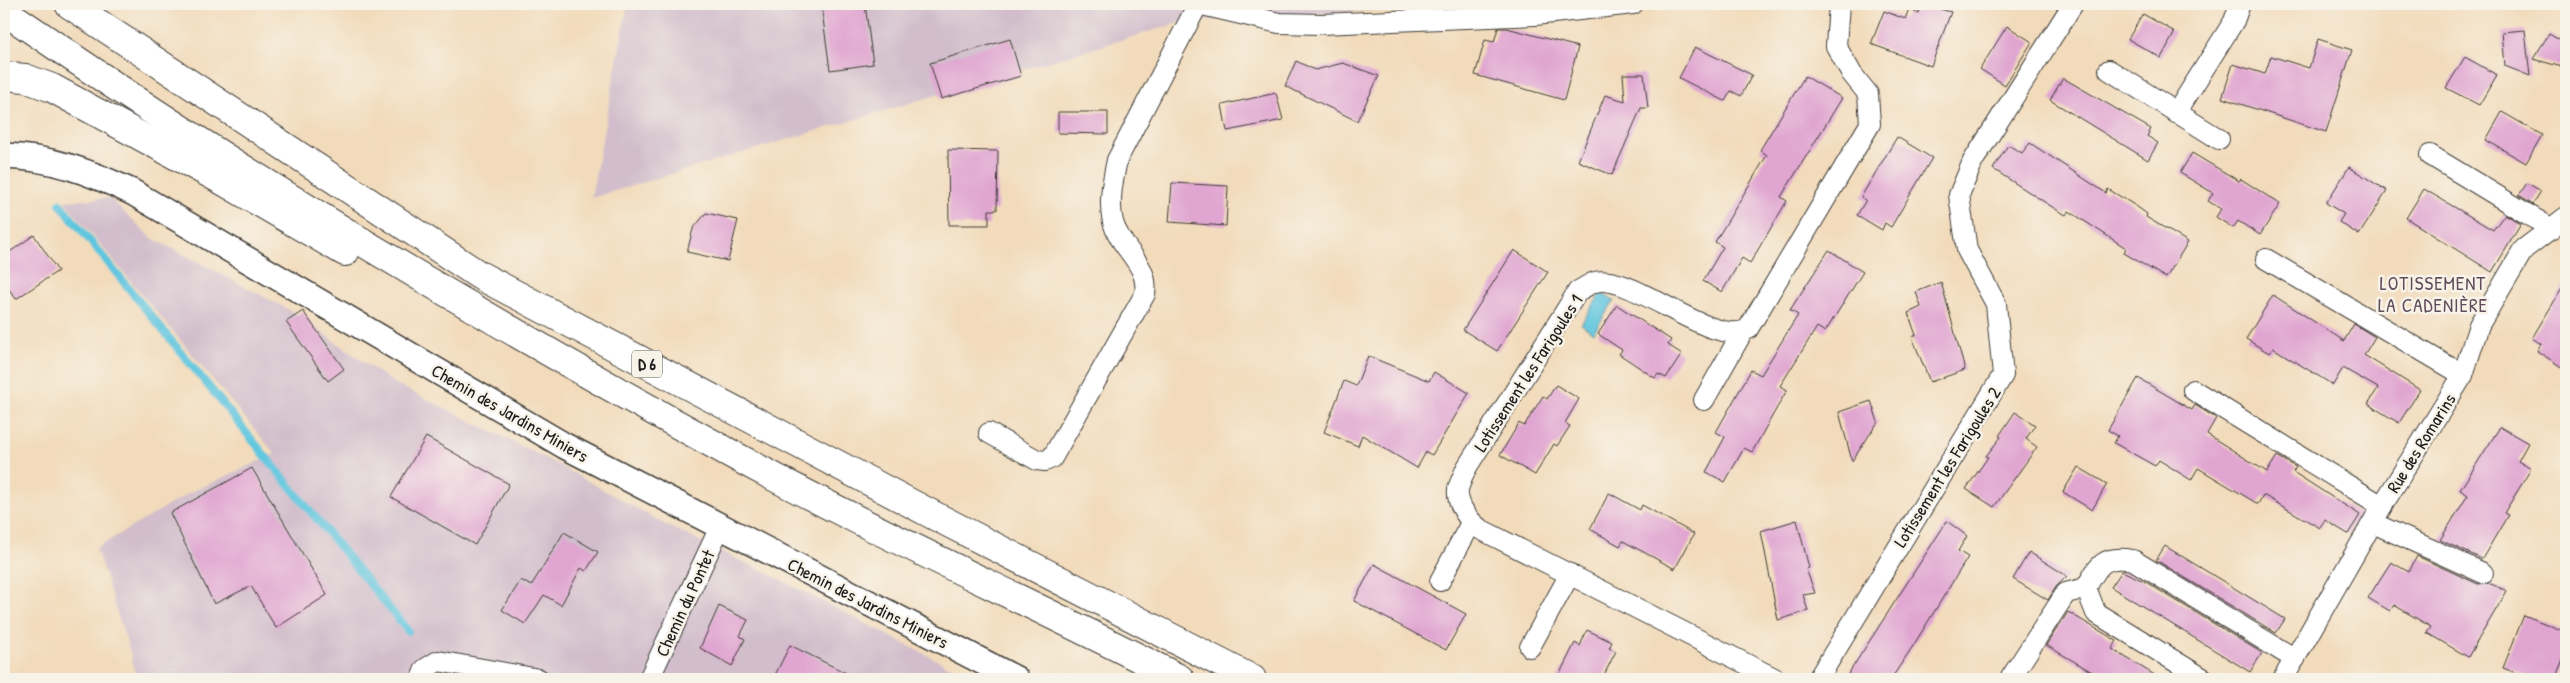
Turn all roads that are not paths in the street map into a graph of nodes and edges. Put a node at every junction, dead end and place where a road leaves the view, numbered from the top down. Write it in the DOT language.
graph roads {
  1 [pos="69,4"];
  2 [pos="84,4"];
  3 [pos="1198,4"];
  4 [pos="1633,4"];
  5 [pos="1839,4"];
  6 [pos="2074,4"];
  7 [pos="2240,4"];
  8 [pos="4,11"];
  9 [pos="2109,70"];
  10 [pos="4,76"];
  11 [pos="214,102"];
  12 [pos="2176,113"];
  13 [pos="2219,139"];
  14 [pos="2430,155"];
  15 [pos="4,156"];
  16 [pos="2559,223"];
  17 [pos="2266,259"];
  18 [pos="1742,333"];
  19 [pos="2463,375"];
  20 [pos="2193,390"];
  21 [pos="1704,400"];
  22 [pos="989,433"];
  23 [pos="2377,514"];
  24 [pos="1471,523"];
  25 [pos="720,526"];
  26 [pos="2484,573"];
  27 [pos="1570,574"];
  28 [pos="1440,582"];
  29 [pos="2086,588"];
  30 [pos="1067,621"];
  31 [pos="1530,647"];
  32 [pos="2295,658"];
  33 [pos="421,679"];
  34 [pos="539,679"];
  35 [pos="649,679"];
  36 [pos="1016,679"];
  37 [pos="1180,679"];
  38 [pos="1252,679"];
  39 [pos="1776,679"];
  40 [pos="1818,679"];
  41 [pos="2010,679"];
  42 [pos="2204,679"];
  43 [pos="2283,679"];
  1 -- 11 [label="highway, D 6"];
  2 -- 11 [label="highway"];
  3 -- 4 [label="street"];
  3 -- 22 [label="street"];
  5 -- 18 [label="street"];
  6 -- 40 [label="street, Lotissement les Farigoules 2"];
  7 -- 12 [label="street"];
  8 -- 30 [label="highway, D 6"];
  9 -- 12 [label="street"];
  10 -- 30 [label="highway"];
  11 -- 38 [label="highway, D 6"];
  12 -- 13 [label="street"];
  14 -- 16 [label="street"];
  15 -- 25 [label="street, Chemin des Jardins Miniers"];
  16 -- 19 [label="street, Rue des Romarins"];
  17 -- 19 [label="street"];
  18 -- 21 [label="street"];
  18 -- 24 [label="street, Lotissement les Farigoules 1"];
  19 -- 23 [label="street, Rue des Romarins"];
  20 -- 23 [label="street"];
  23 -- 26 [label="street"];
  23 -- 32 [label="street, Rue des Romarins"];
  24 -- 27 [label="street"];
  24 -- 28 [label="street"];
  25 -- 35 [label="street, Chemin du Pontet"];
  25 -- 36 [label="street, Chemin des Jardins Miniers"];
  27 -- 31 [label="street"];
  27 -- 39 [label="street"];
  29 -- 32 [label="street"];
  29 -- 41 [label="street"];
  29 -- 42 [label="street"];
  30 -- 37 [label="highway, D 6"];
  32 -- 43 [label="street, Rue des Romarins"];
  33 -- 34 [label="street"];
}
